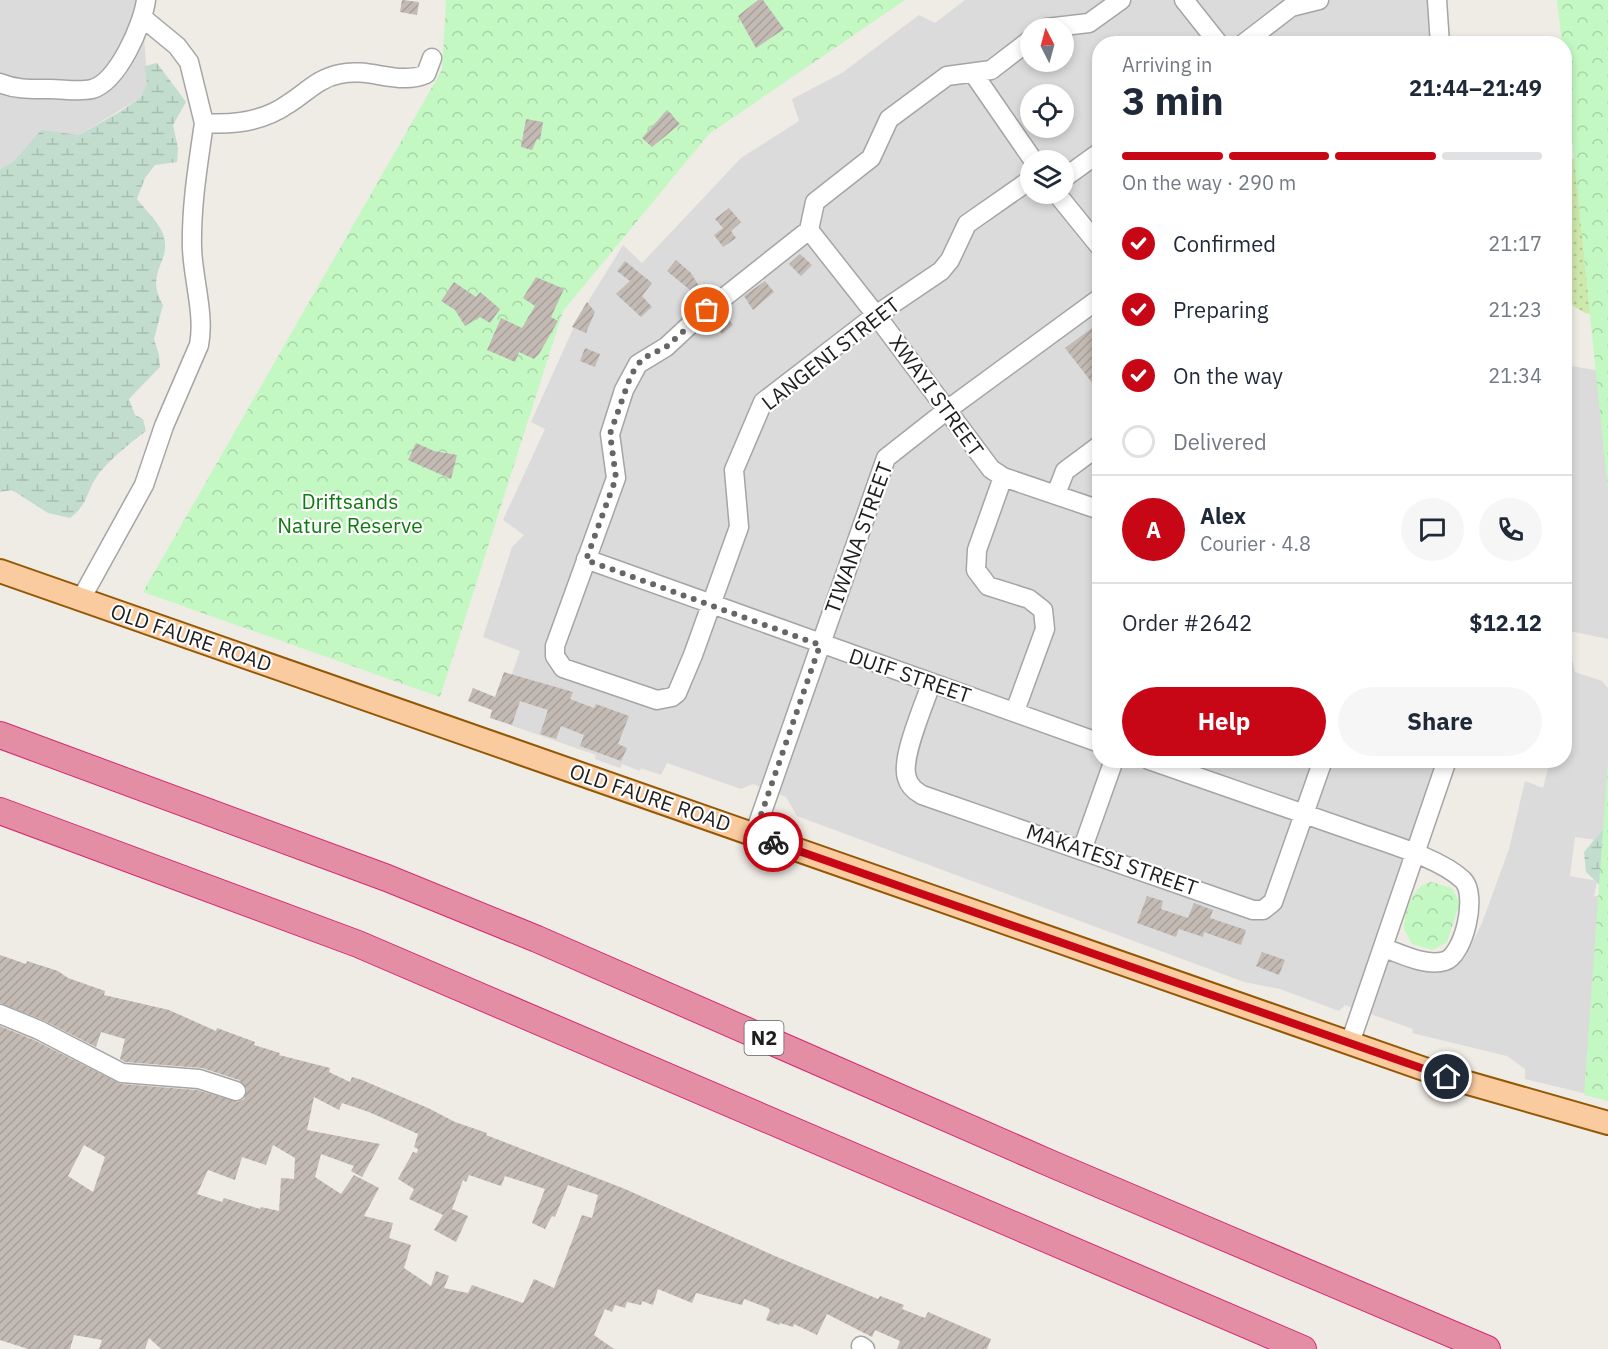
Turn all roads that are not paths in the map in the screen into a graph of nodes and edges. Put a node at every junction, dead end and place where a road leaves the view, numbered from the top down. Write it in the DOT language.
graph roads {
  1 [pos="146,0"];
  2 [pos="1121,0"];
  3 [pos="1184,0"];
  4 [pos="1319,0"];
  5 [pos="1437,0"];
  6 [pos="143,18"];
  7 [pos="1074,24"];
  8 [pos="1213,36"];
  9 [pos="1254,36"];
  10 [pos="1439,36"];
  11 [pos="1020,48"];
  12 [pos="432,58"];
  13 [pos="973,73"];
  14 [pos="0,83"];
  15 [pos="204,123"];
  16 [pos="1026,150"];
  17 [pos="1092,158"];
  18 [pos="1074,171"];
  19 [pos="1020,187"];
  20 [pos="1065,204"];
  21 [pos="809,230"];
  22 [pos="1092,237"];
  23 [pos="1092,304"];
  24 [pos="876,315"];
  25 [pos="947,410"];
  26 [pos="1092,451"];
  27 [pos="1003,477"];
  28 [pos="1056,494"];
  29 [pos="1092,507"];
  30 [pos="586,560"];
  31 [pos="0,571"];
  32 [pos="81,599"];
  33 [pos="711,605"];
  34 [pos="820,645"];
  35 [pos="931,684"];
  36 [pos="1015,711"];
  37 [pos="0,735"];
  38 [pos="1092,740"];
  39 [pos="1111,768"];
  40 [pos="1172,768"];
  41 [pos="1320,768"];
  42 [pos="1445,768"];
  43 [pos="0,811"];
  44 [pos="1304,814"];
  45 [pos="754,835"];
  46 [pos="1082,850"];
  47 [pos="1415,853"];
  48 [pos="1384,948"];
  49 [pos="0,1014"];
  50 [pos="1350,1042"];
  51 [pos="236,1091"];
  52 [pos="1608,1123"];
  53 [pos="1303,1349"];
  54 [pos="1487,1349"];
  1 -- 6 [label="street"];
  2 -- 7 [label="street"];
  3 -- 8 [label="street"];
  4 -- 9 [label="street"];
  5 -- 10 [label="street"];
  6 -- 14 [label="street"];
  6 -- 15 [label="street"];
  11 -- 13 [label="street"];
  12 -- 15 [label="street"];
  13 -- 16 [label="street"];
  13 -- 21 [label="street"];
  15 -- 32 [label="street"];
  17 -- 18 [label="street"];
  19 -- 24 [label="street, LANGENI STREET"];
  20 -- 22 [label="street"];
  21 -- 24 [label="street, XWAYI STREET"];
  21 -- 30 [label="street"];
  23 -- 25 [label="street, TIWANA STREET"];
  24 -- 25 [label="street, XWAYI STREET"];
  24 -- 33 [label="street, LANGENI STREET"];
  25 -- 27 [label="street, XWAYI STREET"];
  25 -- 34 [label="street, TIWANA STREET"];
  26 -- 28 [label="street"];
  27 -- 28 [label="street, XWAYI STREET"];
  27 -- 36 [label="street"];
  28 -- 29 [label="street, XWAYI STREET"];
  30 -- 33 [label="street, DUIF STREET"];
  30 -- 33 [label="street, LANGENI STREET"];
  31 -- 32 [label="main road, OLD FAURE ROAD"];
  32 -- 45 [label="main road, OLD FAURE ROAD"];
  33 -- 34 [label="street, DUIF STREET"];
  34 -- 35 [label="street, DUIF STREET"];
  34 -- 45 [label="street, TIWANA STREET"];
  35 -- 36 [label="street, DUIF STREET"];
  35 -- 46 [label="street, MAKATESI STREET"];
  36 -- 38 [label="street, DUIF STREET"];
  37 -- 54 [label="highway, N2"];
  39 -- 46 [label="street"];
  40 -- 44 [label="street"];
  41 -- 44 [label="street, MAKATESI STREET"];
  42 -- 47 [label="street"];
  43 -- 53 [label="highway"];
  44 -- 46 [label="street, MAKATESI STREET"];
  44 -- 47 [label="street"];
  45 -- 50 [label="main road, OLD FAURE ROAD"];
  47 -- 48 [label="street"];
  47 -- 48 [label="street"];
  48 -- 50 [label="street"];
  49 -- 51 [label="street"];
  50 -- 52 [label="main road, OLD FAURE ROAD"];
}
